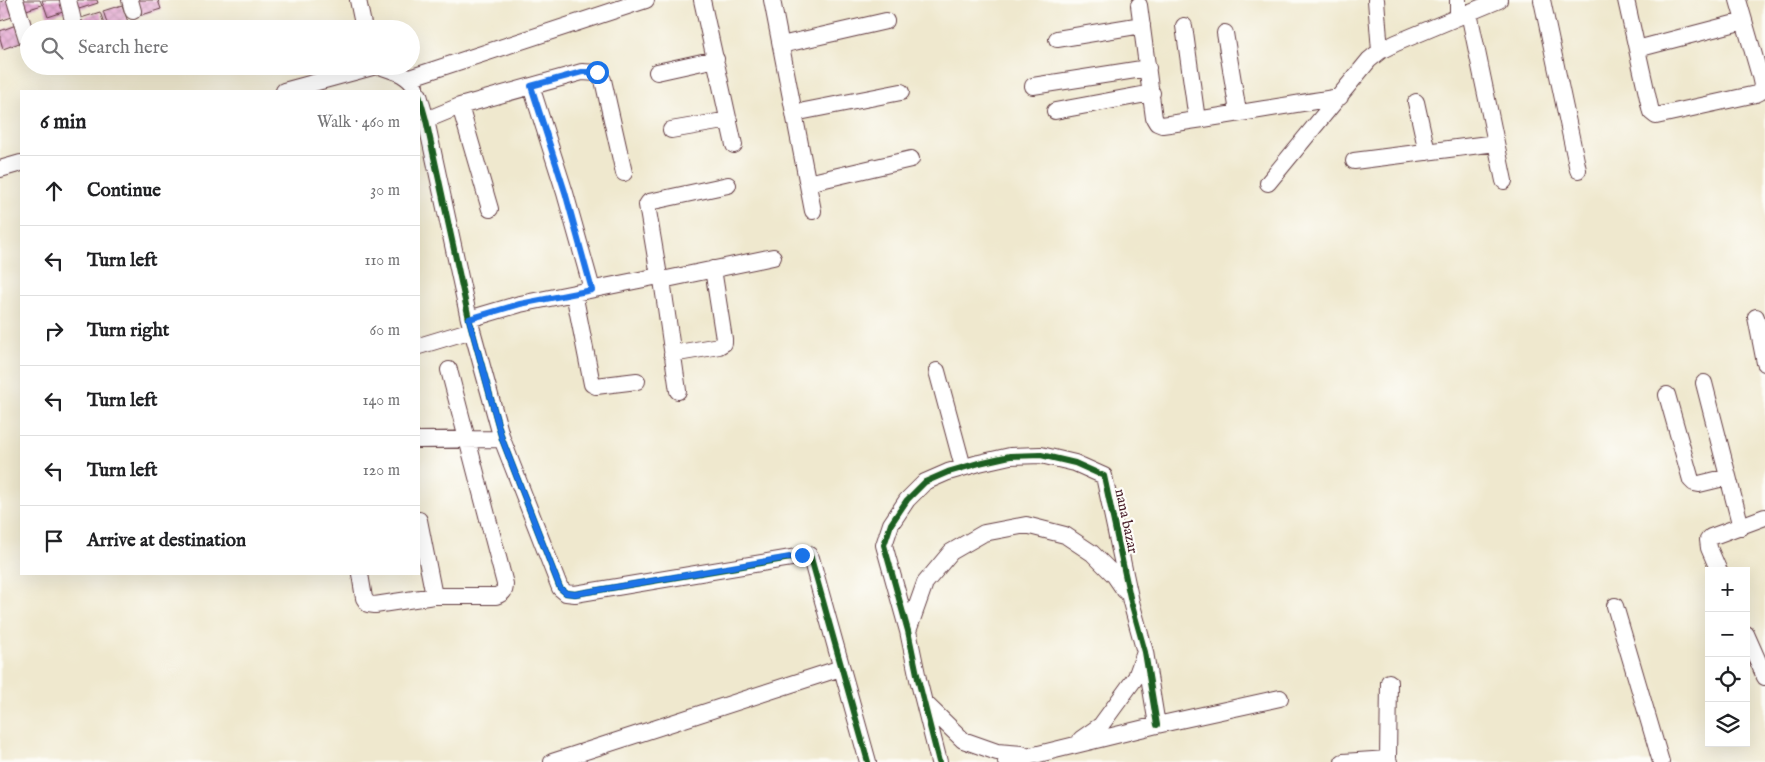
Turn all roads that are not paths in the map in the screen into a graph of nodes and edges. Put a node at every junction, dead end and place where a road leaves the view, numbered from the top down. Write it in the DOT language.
graph roads {
  1 [pos="16,0"];
  2 [pos="68,0"];
  3 [pos="358,0"];
  4 [pos="702,0"];
  5 [pos="772,0"];
  6 [pos="1376,0"];
  7 [pos="1458,0"];
  8 [pos="1498,0"];
  9 [pos="1542,0"];
  10 [pos="1626,0"];
  11 [pos="1739,0"];
  12 [pos="639,1"];
  13 [pos="1139,5"];
  14 [pos="1464,15"];
  15 [pos="22,20"];
  16 [pos="73,20"];
  17 [pos="362,20"];
  18 [pos="886,21"];
  19 [pos="1744,21"];
  20 [pos="1142,25"];
  21 [pos="1184,26"];
  22 [pos="1225,33"];
  23 [pos="1057,39"];
  24 [pos="781,45"];
  25 [pos="1637,49"];
  26 [pos="1380,51"];
  27 [pos="1759,53"];
  28 [pos="716,59"];
  29 [pos="1148,68"];
  30 [pos="656,72"];
  31 [pos="344,75"];
  32 [pos="401,75"];
  33 [pos="413,85"];
  34 [pos="531,86"];
  35 [pos="1033,86"];
  36 [pos="288,90"];
  37 [pos="901,92"];
  38 [pos="1152,93"];
  39 [pos="1340,97"];
  40 [pos="420,99"];
  41 [pos="1416,102"];
  42 [pos="460,106"];
  43 [pos="1055,110"];
  44 [pos="794,112"];
  45 [pos="1238,112"];
  46 [pos="426,120"];
  47 [pos="729,120"];
  48 [pos="1197,120"];
  49 [pos="671,130"];
  50 [pos="1496,143"];
  51 [pos="734,145"];
  52 [pos="1427,152"];
  53 [pos="911,159"];
  54 [pos="1354,161"];
  55 [pos="20,163"];
  56 [pos="0,169"];
  57 [pos="1578,170"];
  58 [pos="624,173"];
  59 [pos="1504,181"];
  60 [pos="808,183"];
  61 [pos="1268,183"];
  62 [pos="728,185"];
  63 [pos="490,209"];
  64 [pos="813,211"];
  65 [pos="773,257"];
  66 [pos="713,270"];
  67 [pos="660,278"];
  68 [pos="592,290"];
  69 [pos="574,293"];
  70 [pos="1756,317"];
  71 [pos="470,325"];
  72 [pos="420,346"];
  73 [pos="672,354"];
  74 [pos="1765,363"];
  75 [pos="449,370"];
  76 [pos="937,371"];
  77 [pos="637,381"];
  78 [pos="1704,383"];
  79 [pos="678,391"];
  80 [pos="1667,395"];
  81 [pos="468,439"];
  82 [pos="502,439"];
  83 [pos="420,440"];
  84 [pos="963,467"];
  85 [pos="1728,477"];
  86 [pos="1765,517"];
  87 [pos="420,525"];
  88 [pos="1741,526"];
  89 [pos="1717,567"];
  90 [pos="360,575"];
  91 [pos="434,596"];
  92 [pos="1131,602"];
  93 [pos="1615,606"];
  94 [pos="908,631"];
  95 [pos="1750,643"];
  96 [pos="1145,652"];
  97 [pos="841,668"];
  98 [pos="1765,677"];
  99 [pos="1389,682"];
  100 [pos="1280,698"];
  101 [pos="925,703"];
  102 [pos="1157,724"];
  103 [pos="1071,746"];
  104 [pos="1046,756"];
  105 [pos="1388,760"];
  106 [pos="552,762"];
  107 [pos="868,762"];
  108 [pos="939,762"];
  109 [pos="1006,762"];
  110 [pos="1343,762"];
  111 [pos="1662,762"];
  1 -- 15 [label="street"];
  2 -- 16 [label="street"];
  3 -- 17 [label="street"];
  4 -- 28 [label="street"];
  5 -- 24 [label="street"];
  6 -- 26 [label="street"];
  7 -- 14 [label="street"];
  8 -- 14 [label="street"];
  9 -- 57 [label="street"];
  10 -- 25 [label="street"];
  11 -- 19 [label="street"];
  12 -- 33 [label="street"];
  13 -- 20 [label="street"];
  14 -- 26 [label="street"];
  14 -- 50 [label="street"];
  18 -- 24 [label="street"];
  19 -- 25 [label="street"];
  19 -- 27 [label="street"];
  20 -- 23 [label="street"];
  20 -- 29 [label="street"];
  21 -- 48 [label="street"];
  22 -- 45 [label="street"];
  24 -- 44 [label="street"];
  25 -- 27 [label="street"];
  26 -- 39 [label="street"];
  28 -- 30 [label="street"];
  28 -- 47 [label="street"];
  29 -- 35 [label="street"];
  29 -- 38 [label="street"];
  31 -- 36 [label="street"];
  32 -- 33 [label="street"];
  34 -- 42 [label="street"];
  34 -- 58 [label="street"];
  34 -- 68 [label="street"];
  37 -- 44 [label="street"];
  38 -- 43 [label="street"];
  38 -- 48 [label="street"];
  39 -- 45 [label="street"];
  39 -- 61 [label="street"];
  40 -- 46 [label="street"];
  41 -- 52 [label="street"];
  42 -- 46 [label="street"];
  42 -- 63 [label="street"];
  44 -- 60 [label="street"];
  45 -- 48 [label="street"];
  46 -- 71 [label="street"];
  47 -- 49 [label="street"];
  47 -- 51 [label="street"];
  50 -- 52 [label="street"];
  50 -- 59 [label="street"];
  52 -- 54 [label="street"];
  53 -- 60 [label="street"];
  55 -- 56 [label="street"];
  60 -- 64 [label="street"];
  62 -- 67 [label="street"];
  65 -- 66 [label="street"];
  66 -- 67 [label="street"];
  66 -- 73 [label="street"];
  67 -- 68 [label="street"];
  67 -- 73 [label="street"];
  68 -- 69 [label="street"];
  69 -- 71 [label="street"];
  69 -- 77 [label="street"];
  70 -- 74 [label="street"];
  71 -- 72 [label="street"];
  71 -- 82 [label="street"];
  73 -- 79 [label="street"];
  75 -- 81 [label="street"];
  76 -- 84 [label="street"];
  78 -- 85 [label="street"];
  80 -- 85 [label="street"];
  81 -- 82 [label="street"];
  81 -- 83 [label="street"];
  81 -- 91 [label="street"];
  82 -- 97 [label="street"];
  84 -- 92 [label="street, nana bazar"];
  84 -- 94 [label="street, nana bazar"];
  85 -- 88 [label="street"];
  86 -- 88 [label="street"];
  87 -- 91 [label="street"];
  88 -- 89 [label="street"];
  90 -- 91 [label="street"];
  92 -- 94 [label="street"];
  92 -- 96 [label="street, nana bazar"];
  93 -- 111 [label="street"];
  94 -- 101 [label="street, nana bazar"];
  95 -- 98 [label="street"];
  96 -- 102 [label="street, nana bazar"];
  96 -- 103 [label="street"];
  97 -- 106 [label="street"];
  97 -- 107 [label="street"];
  99 -- 105 [label="street"];
  100 -- 102 [label="street"];
  101 -- 104 [label="street"];
  101 -- 108 [label="street, nana bazar"];
  102 -- 103 [label="street"];
  103 -- 104 [label="street"];
  104 -- 109 [label="street"];
  105 -- 110 [label="street"];
}
